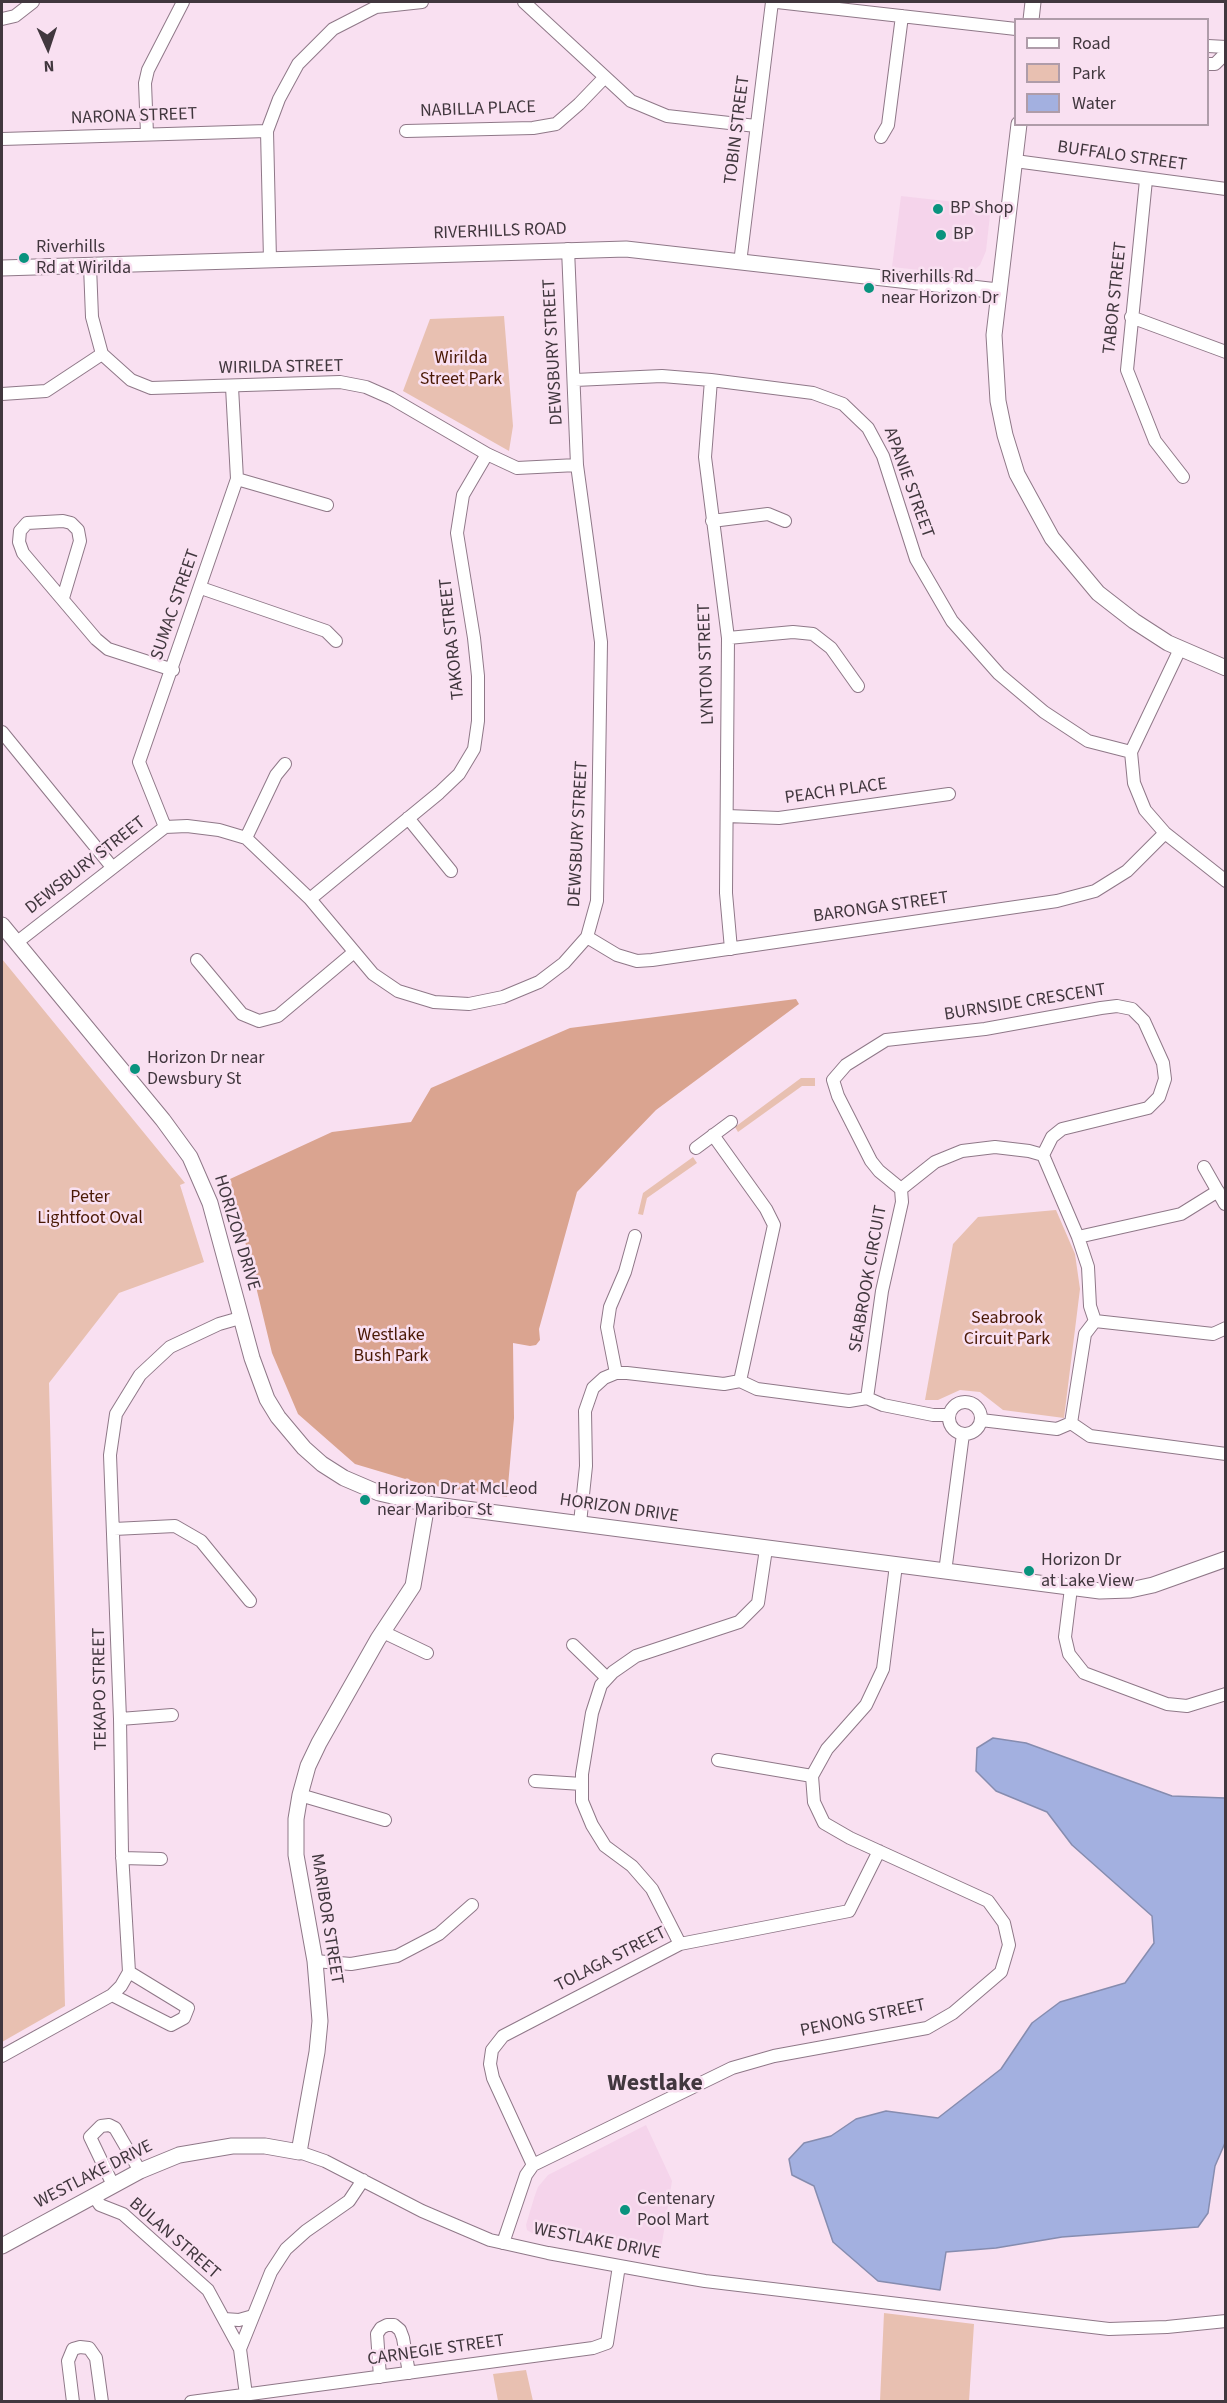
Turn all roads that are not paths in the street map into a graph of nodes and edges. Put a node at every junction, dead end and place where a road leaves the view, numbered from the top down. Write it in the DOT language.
graph roads {
  1 [pos="33,2"];
  2 [pos="183,2"];
  3 [pos="422,2"];
  4 [pos="524,2"];
  5 [pos="772,2"];
  6 [pos="777,2"];
  7 [pos="1033,2"];
  8 [pos="375,4"];
  9 [pos="902,16"];
  10 [pos="1031,18"];
  11 [pos="2,19"];
  12 [pos="1014,29"];
  13 [pos="1209,46"];
  14 [pos="1226,47"];
  15 [pos="1226,53"];
  16 [pos="1209,64"];
  17 [pos="605,77"];
  18 [pos="756,126"];
  19 [pos="1019,126"];
  20 [pos="267,131"];
  21 [pos="406,131"];
  22 [pos="147,134"];
  23 [pos="881,136"];
  24 [pos="2,139"];
  25 [pos="1015,161"];
  26 [pos="1146,180"];
  27 [pos="1226,189"];
  28 [pos="567,249"];
  29 [pos="270,260"];
  30 [pos="740,263"];
  31 [pos="90,266"];
  32 [pos="2,268"];
  33 [pos="998,291"];
  34 [pos="1131,317"];
  35 [pos="1226,352"];
  36 [pos="102,354"];
  37 [pos="574,380"];
  38 [pos="711,380"];
  39 [pos="232,387"];
  40 [pos="2,394"];
  41 [pos="487,454"];
  42 [pos="578,465"];
  43 [pos="1183,477"];
  44 [pos="237,479"];
  45 [pos="327,506"];
  46 [pos="712,521"];
  47 [pos="784,521"];
  48 [pos="201,588"];
  49 [pos="63,598"];
  50 [pos="728,638"];
  51 [pos="336,641"];
  52 [pos="1180,649"];
  53 [pos="1226,668"];
  54 [pos="173,670"];
  55 [pos="858,686"];
  56 [pos="2,732"];
  57 [pos="1131,752"];
  58 [pos="285,764"];
  59 [pos="949,794"];
  60 [pos="727,816"];
  61 [pos="408,818"];
  62 [pos="165,827"];
  63 [pos="1165,833"];
  64 [pos="246,838"];
  65 [pos="112,867"];
  66 [pos="451,871"];
  67 [pos="1226,881"];
  68 [pos="310,899"];
  69 [pos="2,925"];
  70 [pos="587,938"];
  71 [pos="16,943"];
  72 [pos="731,948"];
  73 [pos="353,953"];
  74 [pos="197,960"];
  75 [pos="731,1122"];
  76 [pos="714,1135"];
  77 [pos="696,1148"];
  78 [pos="1043,1155"];
  79 [pos="1204,1167"];
  80 [pos="901,1189"];
  81 [pos="1218,1191"];
  82 [pos="1225,1204"];
  83 [pos="635,1236"];
  84 [pos="1078,1237"];
  85 [pos="240,1318"];
  86 [pos="1095,1321"];
  87 [pos="1226,1328"];
  88 [pos="616,1373"];
  89 [pos="740,1381"];
  90 [pos="867,1398"];
  91 [pos="949,1415"];
  92 [pos="981,1420"];
  93 [pos="1071,1423"];
  94 [pos="963,1434"];
  95 [pos="1226,1454"];
  96 [pos="427,1504"];
  97 [pos="580,1523"];
  98 [pos="114,1529"];
  99 [pos="765,1549"];
  100 [pos="1226,1559"];
  101 [pos="896,1565"];
  102 [pos="945,1572"];
  103 [pos="1071,1588"];
  104 [pos="250,1601"];
  105 [pos="383,1632"];
  106 [pos="573,1645"];
  107 [pos="427,1653"];
  108 [pos="607,1678"];
  109 [pos="1226,1694"];
  110 [pos="172,1715"];
  111 [pos="120,1719"];
  112 [pos="718,1760"];
  113 [pos="812,1776"];
  114 [pos="535,1781"];
  115 [pos="582,1784"];
  116 [pos="300,1795"];
  117 [pos="385,1820"];
  118 [pos="879,1851"];
  119 [pos="122,1858"];
  120 [pos="161,1859"];
  121 [pos="472,1905"];
  122 [pos="680,1944"];
  123 [pos="315,1961"];
  124 [pos="129,1972"];
  125 [pos="112,1995"];
  126 [pos="2,2056"];
  127 [pos="299,2152"];
  128 [pos="533,2165"];
  129 [pos="140,2171"];
  130 [pos="363,2180"];
  131 [pos="113,2185"];
  132 [pos="94,2196"];
  133 [pos="503,2243"];
  134 [pos="2,2246"];
  135 [pos="619,2266"];
  136 [pos="253,2316"];
  137 [pos="224,2319"];
  138 [pos="1226,2321"];
  139 [pos="240,2349"];
  140 [pos="409,2373"];
  141 [pos="380,2377"];
  142 [pos="246,2395"];
  143 [pos="73,2402"];
  144 [pos="102,2402"];
  145 [pos="191,2402"];
  1 -- 11 [label="street"];
  2 -- 22 [label="street"];
  3 -- 8 [label="street"];
  4 -- 17 [label="street"];
  5 -- 18 [label="street, TOBIN STREET"];
  6 -- 9 [label="street"];
  7 -- 10 [label="street"];
  8 -- 20 [label="street"];
  9 -- 12 [label="street"];
  9 -- 23 [label="street"];
  13 -- 14 [label="street"];
  15 -- 16 [label="street"];
  17 -- 18 [label="street"];
  17 -- 21 [label="street, NABILLA PLACE"];
  18 -- 30 [label="street, TOBIN STREET"];
  19 -- 25 [label="street"];
  20 -- 22 [label="street, NARONA STREET"];
  20 -- 29 [label="street"];
  22 -- 24 [label="street, NARONA STREET"];
  25 -- 26 [label="street, BUFFALO STREET"];
  25 -- 33 [label="street"];
  26 -- 27 [label="street, BUFFALO STREET"];
  26 -- 34 [label="street, TABOR STREET"];
  28 -- 29 [label="street, RIVERHILLS ROAD"];
  28 -- 30 [label="street, RIVERHILLS ROAD"];
  28 -- 37 [label="street, DEWSBURY STREET"];
  29 -- 31 [label="street, RIVERHILLS ROAD"];
  30 -- 33 [label="street, RIVERHILLS ROAD"];
  31 -- 32 [label="street, RIVERHILLS ROAD"];
  31 -- 36 [label="street"];
  33 -- 52 [label="street"];
  34 -- 35 [label="street"];
  34 -- 43 [label="street, TABOR STREET"];
  36 -- 39 [label="street, WIRILDA STREET"];
  36 -- 40 [label="street"];
  37 -- 38 [label="street, APANIE STREET"];
  37 -- 42 [label="street, DEWSBURY STREET"];
  38 -- 46 [label="street, LYNTON STREET"];
  38 -- 57 [label="street, APANIE STREET"];
  39 -- 41 [label="street, WIRILDA STREET"];
  39 -- 44 [label="street, SUMAC STREET"];
  41 -- 42 [label="street, WIRILDA STREET"];
  41 -- 61 [label="street, TAKORA STREET"];
  42 -- 70 [label="street, DEWSBURY STREET"];
  44 -- 45 [label="street"];
  44 -- 48 [label="street, SUMAC STREET"];
  46 -- 47 [label="street"];
  46 -- 50 [label="street, LYNTON STREET"];
  48 -- 51 [label="street"];
  48 -- 54 [label="street, SUMAC STREET"];
  49 -- 49 [label="street"];
  49 -- 54 [label="street"];
  50 -- 55 [label="street"];
  50 -- 60 [label="street, LYNTON STREET"];
  52 -- 53 [label="street"];
  52 -- 57 [label="street"];
  54 -- 62 [label="street, SUMAC STREET"];
  56 -- 65 [label="street"];
  57 -- 63 [label="street"];
  58 -- 64 [label="street"];
  59 -- 60 [label="street, PEACH PLACE"];
  60 -- 72 [label="street, LYNTON STREET"];
  61 -- 66 [label="street"];
  61 -- 68 [label="street, TAKORA STREET"];
  62 -- 64 [label="street, DEWSBURY STREET"];
  62 -- 65 [label="street, DEWSBURY STREET"];
  63 -- 67 [label="street"];
  63 -- 72 [label="street, BARONGA STREET"];
  64 -- 68 [label="street, DEWSBURY STREET"];
  65 -- 71 [label="street, DEWSBURY STREET"];
  68 -- 73 [label="street, DEWSBURY STREET"];
  69 -- 71 [label="street, HORIZON DRIVE"];
  70 -- 72 [label="street, BARONGA STREET"];
  70 -- 73 [label="street, DEWSBURY STREET"];
  71 -- 85 [label="street, HORIZON DRIVE"];
  73 -- 74 [label="street"];
  75 -- 76 [label="street"];
  76 -- 77 [label="street"];
  76 -- 89 [label="street"];
  78 -- 80 [label="street, SEABROOK CIRCUIT"];
  78 -- 80 [label="street, BURNSIDE CRESCENT"];
  78 -- 84 [label="street"];
  79 -- 81 [label="street"];
  80 -- 90 [label="street, SEABROOK CIRCUIT"];
  81 -- 82 [label="street"];
  81 -- 84 [label="street"];
  83 -- 88 [label="street"];
  84 -- 86 [label="street"];
  85 -- 96 [label="street, HORIZON DRIVE"];
  85 -- 98 [label="street, TEKAPO STREET"];
  86 -- 87 [label="street"];
  86 -- 93 [label="street"];
  88 -- 89 [label="street"];
  88 -- 97 [label="street"];
  89 -- 90 [label="street"];
  90 -- 91 [label="street"];
  91 -- 92 [label="street"];
  91 -- 94 [label="street"];
  92 -- 93 [label="street"];
  92 -- 94 [label="street"];
  93 -- 95 [label="street"];
  94 -- 102 [label="street"];
  96 -- 97 [label="street, HORIZON DRIVE"];
  96 -- 105 [label="street, MARIBOR STREET"];
  97 -- 99 [label="street, HORIZON DRIVE"];
  98 -- 104 [label="street"];
  98 -- 111 [label="street, TEKAPO STREET"];
  99 -- 101 [label="street, HORIZON DRIVE"];
  99 -- 108 [label="street"];
  100 -- 103 [label="street, HORIZON DRIVE"];
  101 -- 102 [label="street, HORIZON DRIVE"];
  101 -- 113 [label="street"];
  102 -- 103 [label="street, HORIZON DRIVE"];
  103 -- 109 [label="street"];
  105 -- 107 [label="street"];
  105 -- 116 [label="street, MARIBOR STREET"];
  106 -- 108 [label="street"];
  108 -- 115 [label="street"];
  110 -- 111 [label="street"];
  111 -- 119 [label="street, TEKAPO STREET"];
  112 -- 113 [label="street"];
  113 -- 118 [label="street, PENONG STREET"];
  114 -- 115 [label="street"];
  115 -- 122 [label="street"];
  116 -- 117 [label="street"];
  116 -- 123 [label="street, MARIBOR STREET"];
  118 -- 122 [label="street, TOLAGA STREET"];
  118 -- 128 [label="street, PENONG STREET"];
  119 -- 120 [label="street"];
  119 -- 124 [label="street, TEKAPO STREET"];
  121 -- 123 [label="street"];
  122 -- 128 [label="street, TOLAGA STREET"];
  123 -- 127 [label="street, MARIBOR STREET"];
  124 -- 125 [label="street"];
  124 -- 125 [label="street"];
  125 -- 126 [label="street"];
  127 -- 129 [label="street, WESTLAKE DRIVE"];
  127 -- 130 [label="street, WESTLAKE DRIVE"];
  128 -- 133 [label="street"];
  129 -- 131 [label="street, WESTLAKE DRIVE"];
  129 -- 131 [label="street"];
  130 -- 133 [label="street, WESTLAKE DRIVE"];
  130 -- 136 [label="street"];
  131 -- 132 [label="street, WESTLAKE DRIVE"];
  132 -- 134 [label="street, WESTLAKE DRIVE"];
  132 -- 137 [label="street, BULAN STREET"];
  133 -- 135 [label="street, WESTLAKE DRIVE"];
  135 -- 138 [label="street, WESTLAKE DRIVE"];
  135 -- 140 [label="street, CARNEGIE STREET"];
  136 -- 137 [label="street"];
  136 -- 139 [label="street"];
  137 -- 139 [label="street, BULAN STREET"];
  139 -- 142 [label="street"];
  140 -- 141 [label="street, CARNEGIE STREET"];
  140 -- 141 [label="street"];
  141 -- 142 [label="street, CARNEGIE STREET"];
  142 -- 145 [label="street, CARNEGIE STREET"];
  143 -- 144 [label="street"];
}
